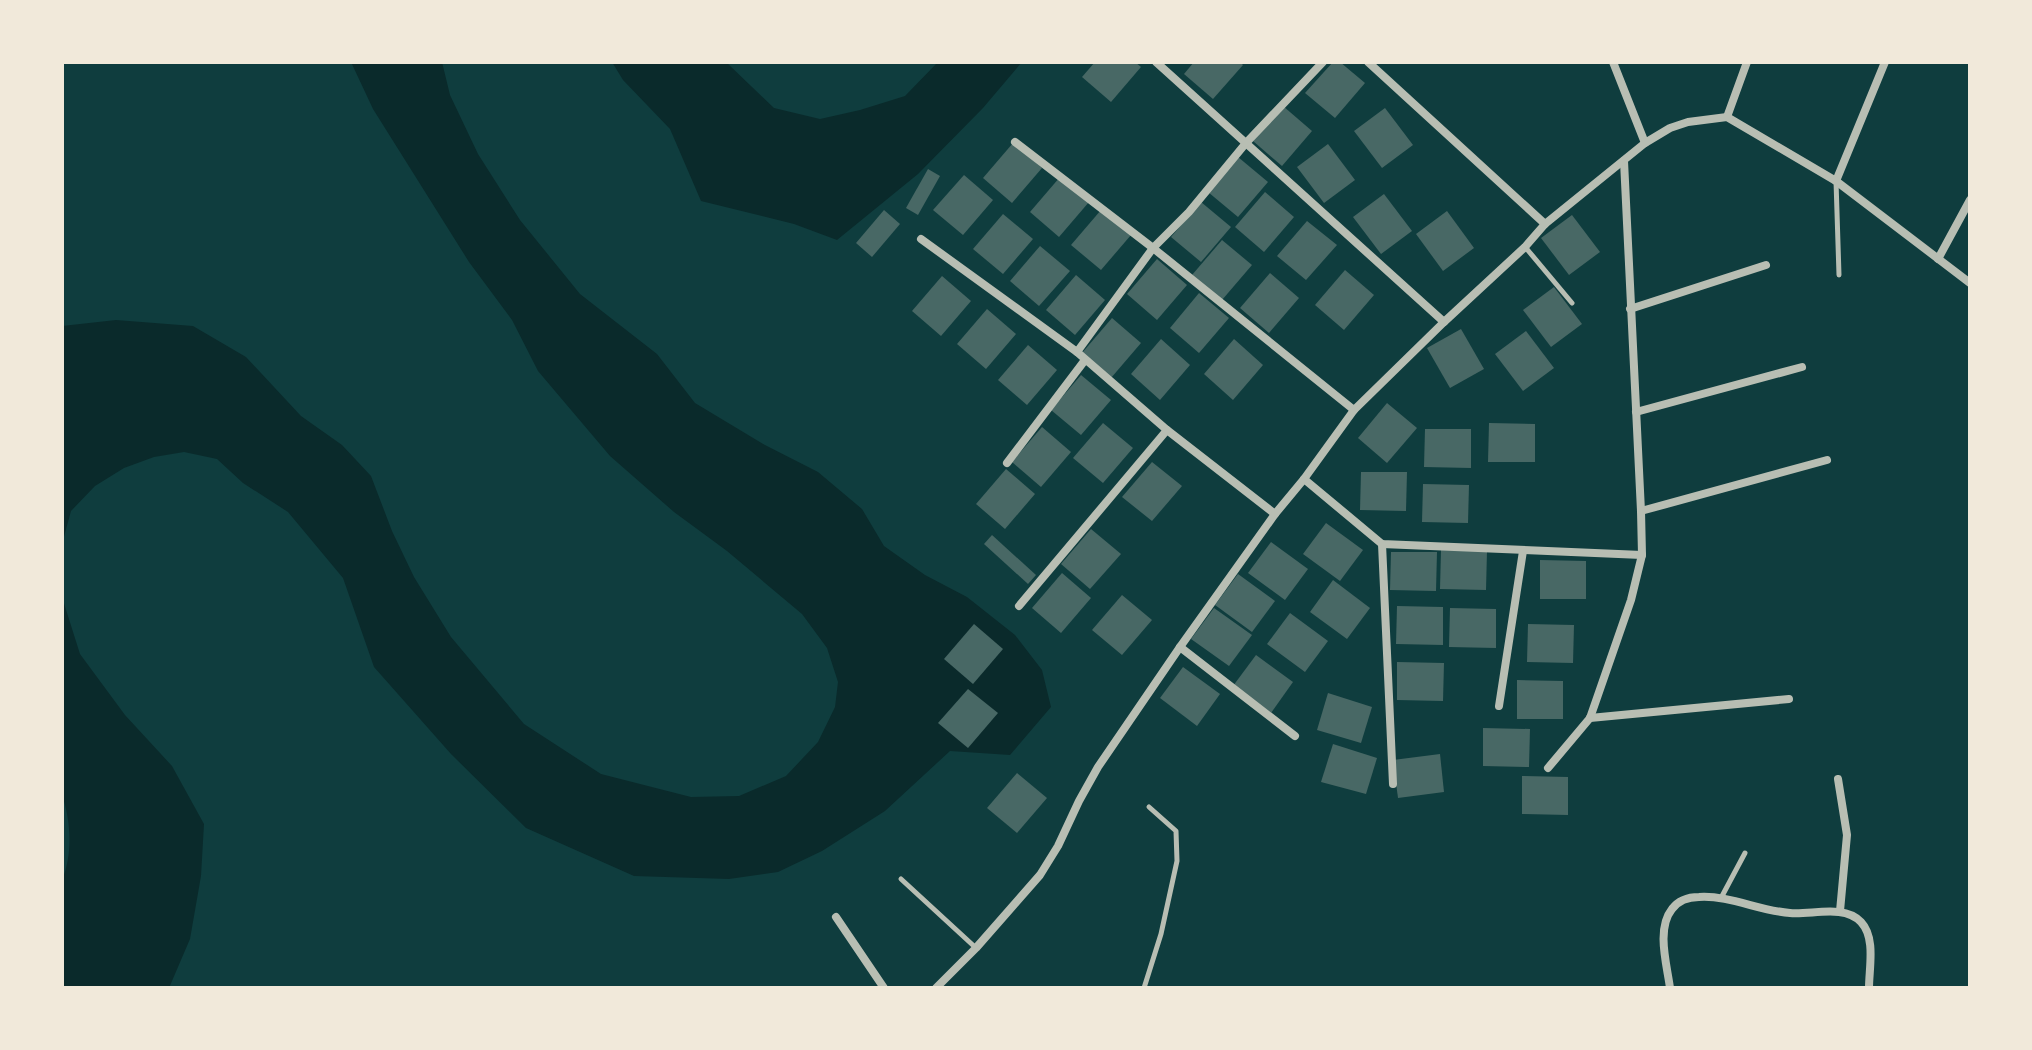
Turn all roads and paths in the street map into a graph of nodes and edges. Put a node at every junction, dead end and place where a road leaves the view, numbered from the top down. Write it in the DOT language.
graph roads {
  1 [pos="1156,62"];
  2 [pos="1323,62"];
  3 [pos="1368,62"];
  4 [pos="1613,62"];
  5 [pos="1747,62"];
  6 [pos="1885,62"];
  7 [pos="1727,117"];
  8 [pos="1015,142"];
  9 [pos="1246,143"];
  10 [pos="1645,143"];
  11 [pos="1624,161"];
  12 [pos="1836,181"];
  13 [pos="1970,200"];
  14 [pos="1545,224"];
  15 [pos="921,239"];
  16 [pos="1525,247"];
  17 [pos="1153,248"];
  18 [pos="1938,259"];
  19 [pos="1766,265"];
  20 [pos="1839,275"];
  21 [pos="1970,283"];
  22 [pos="1572,303"];
  23 [pos="1630,309"];
  24 [pos="1444,322"];
  25 [pos="1077,352"];
  26 [pos="1085,360"];
  27 [pos="1802,367"];
  28 [pos="1354,410"];
  29 [pos="1636,412"];
  30 [pos="1167,430"];
  31 [pos="1827,460"];
  32 [pos="1007,463"];
  33 [pos="1304,479"];
  34 [pos="1641,511"];
  35 [pos="1275,514"];
  36 [pos="1382,544"];
  37 [pos="1523,551"];
  38 [pos="1642,555"];
  39 [pos="1019,606"];
  40 [pos="1180,647"];
  41 [pos="1789,699"];
  42 [pos="1499,706"];
  43 [pos="1590,718"];
  44 [pos="1295,736"];
  45 [pos="1548,768"];
  46 [pos="1838,779"];
  47 [pos="1393,784"];
  48 [pos="1149,807"];
  49 [pos="1745,853"];
  50 [pos="901,879"];
  51 [pos="1720,899"];
  52 [pos="1840,911"];
  53 [pos="836,917"];
  54 [pos="976,948"];
  55 [pos="884,988"];
  56 [pos="936,988"];
  57 [pos="1144,988"];
  58 [pos="1670,988"];
  59 [pos="1869,988"];
  1 -- 9 [label="street"];
  2 -- 9 [label="street"];
  3 -- 14 [label="street"];
  4 -- 10 [label="street"];
  5 -- 7 [label="street"];
  6 -- 12 [label="street"];
  7 -- 10 [label="street"];
  7 -- 12 [label="street"];
  8 -- 17 [label="street"];
  9 -- 17 [label="street"];
  9 -- 24 [label="street"];
  10 -- 11 [label="street"];
  11 -- 14 [label="street"];
  11 -- 23 [label="street"];
  12 -- 18 [label="street"];
  12 -- 20 [label="lane"];
  13 -- 18 [label="street"];
  14 -- 16 [label="street"];
  15 -- 25 [label="street"];
  16 -- 22 [label="lane"];
  16 -- 24 [label="street"];
  17 -- 25 [label="street"];
  17 -- 28 [label="street"];
  18 -- 21 [label="street"];
  19 -- 23 [label="street"];
  23 -- 29 [label="street"];
  24 -- 28 [label="street"];
  25 -- 26 [label="street"];
  26 -- 30 [label="street"];
  26 -- 32 [label="street"];
  27 -- 29 [label="street"];
  28 -- 33 [label="street"];
  29 -- 34 [label="street"];
  30 -- 35 [label="street"];
  30 -- 39 [label="street"];
  31 -- 34 [label="street"];
  33 -- 35 [label="street"];
  33 -- 36 [label="street"];
  34 -- 38 [label="street"];
  35 -- 40 [label="street"];
  36 -- 37 [label="street"];
  36 -- 47 [label="street"];
  37 -- 38 [label="street"];
  37 -- 42 [label="street"];
  38 -- 43 [label="street"];
  40 -- 44 [label="street"];
  40 -- 54 [label="street"];
  41 -- 43 [label="street"];
  43 -- 45 [label="street"];
  46 -- 52 [label="street"];
  48 -- 57 [label="lane"];
  49 -- 51 [label="lane"];
  50 -- 54 [label="lane"];
  51 -- 52 [label="street"];
  51 -- 58 [label="street"];
  52 -- 59 [label="street"];
  53 -- 55 [label="street"];
  54 -- 56 [label="street"];
}
